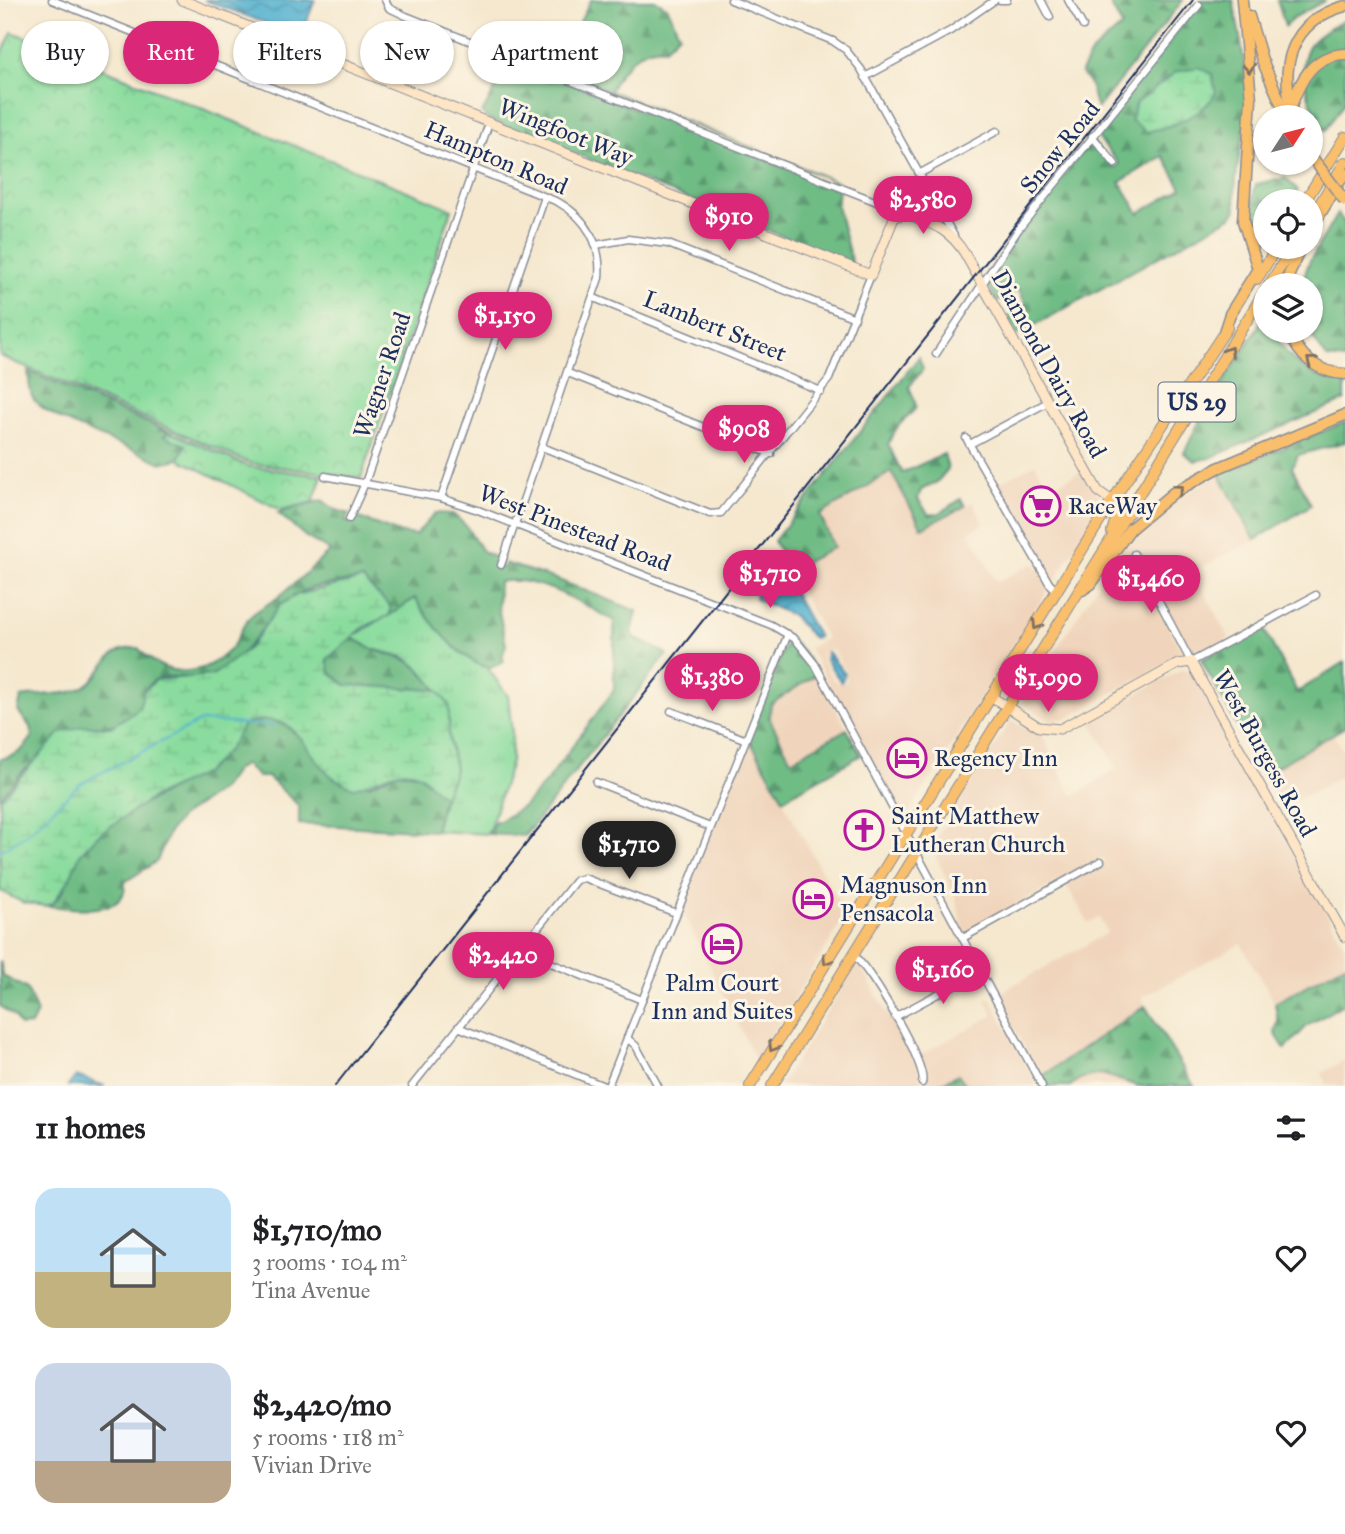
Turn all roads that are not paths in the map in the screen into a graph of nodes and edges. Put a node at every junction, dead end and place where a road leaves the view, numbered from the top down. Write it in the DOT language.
graph roads {
  1 [pos="52,0"];
  2 [pos="182,0"];
  3 [pos="731,0"];
  4 [pos="997,0"];
  5 [pos="1007,0"];
  6 [pos="1041,0"];
  7 [pos="1068,0"];
  8 [pos="1244,0"];
  9 [pos="385,2"];
  10 [pos="1199,5"];
  11 [pos="1345,6"];
  12 [pos="1050,17"];
  13 [pos="1083,26"];
  14 [pos="1345,54"];
  15 [pos="865,77"];
  16 [pos="1286,105"];
  17 [pos="1290,105"];
  18 [pos="1294,105"];
  19 [pos="489,123"];
  20 [pos="997,131"];
  21 [pos="1092,136"];
  22 [pos="1345,136"];
  23 [pos="1345,162"];
  24 [pos="1115,164"];
  25 [pos="474,168"];
  26 [pos="1323,172"];
  27 [pos="1345,173"];
  28 [pos="919,174"];
  29 [pos="1312,189"];
  30 [pos="545,197"];
  31 [pos="1323,198"];
  32 [pos="1345,201"];
  33 [pos="1323,209"];
  34 [pos="905,213"];
  35 [pos="955,237"];
  36 [pos="596,244"];
  37 [pos="877,258"];
  38 [pos="1269,259"];
  39 [pos="857,270"];
  40 [pos="871,275"];
  41 [pos="982,283"];
  42 [pos="594,298"];
  43 [pos="1253,311"];
  44 [pos="855,318"];
  45 [pos="1224,332"];
  46 [pos="1295,343"];
  47 [pos="936,354"];
  48 [pos="568,373"];
  49 [pos="1345,374"];
  50 [pos="821,391"];
  51 [pos="1048,402"];
  52 [pos="1345,415"];
  53 [pos="542,447"];
  54 [pos="771,454"];
  55 [pos="325,476"];
  56 [pos="365,483"];
  57 [pos="441,498"];
  58 [pos="1111,503"];
  59 [pos="1129,513"];
  60 [pos="349,519"];
  61 [pos="516,524"];
  62 [pos="1134,554"];
  63 [pos="501,565"];
  64 [pos="1066,579"];
  65 [pos="1080,588"];
  66 [pos="1058,592"];
  67 [pos="1316,595"];
  68 [pos="788,634"];
  69 [pos="1191,662"];
  70 [pos="992,698"];
  71 [pos="1008,707"];
  72 [pos="671,711"];
  73 [pos="744,739"];
  74 [pos="596,782"];
  75 [pos="710,827"];
  76 [pos="907,833"];
  77 [pos="918,852"];
  78 [pos="1101,861"];
  79 [pos="676,913"];
  80 [pos="851,921"];
  81 [pos="867,932"];
  82 [pos="1345,937"];
  83 [pos="963,938"];
  84 [pos="519,950"];
  85 [pos="853,955"];
  86 [pos="980,971"];
  87 [pos="812,985"];
  88 [pos="827,995"];
  89 [pos="642,1000"];
  90 [pos="895,1017"];
  91 [pos="458,1027"];
  92 [pos="627,1038"];
  93 [pos="922,1083"];
  94 [pos="412,1086"];
  95 [pos="606,1086"];
  96 [pos="658,1086"];
  97 [pos="750,1086"];
  98 [pos="772,1086"];
  99 [pos="1042,1086"];
  1 -- 25 [label="street, Hampton Road"];
  2 -- 19 [label="street, Wingfoot Way"];
  3 -- 15 [label="street, Diamond Dairy Road"];
  4 -- 5 [label="street"];
  4 -- 15 [label="street"];
  6 -- 12 [label="street"];
  7 -- 13 [label="street"];
  8 -- 16 [label="highway"];
  8 -- 45 [label="highway, one-way"];
  9 -- 34 [label="street"];
  10 -- 21 [label="street, Snow Road"];
  11 -- 17 [label="highway"];
  14 -- 18 [label="highway"];
  15 -- 28 [label="street, Diamond Dairy Road"];
  19 -- 25 [label="street, Wagner Road"];
  19 -- 39 [label="street, Wingfoot Way"];
  20 -- 28 [label="street"];
  21 -- 24 [label="street"];
  21 -- 41 [label="street, Snow Road"];
  22 -- 29 [label="main road"];
  23 -- 31 [label="main road"];
  25 -- 30 [label="street, Hampton Road"];
  25 -- 56 [label="street, Wagner Road"];
  26 -- 32 [label="highway, bridge"];
  27 -- 33 [label="highway"];
  28 -- 35 [label="street, Diamond Dairy Road"];
  30 -- 36 [label="street, Hampton Road"];
  30 -- 57 [label="street"];
  34 -- 35 [label="street"];
  34 -- 37 [label="street"];
  35 -- 41 [label="street, Diamond Dairy Road"];
  36 -- 42 [label="street"];
  36 -- 44 [label="street"];
  37 -- 39 [label="street"];
  37 -- 40 [label="street"];
  38 -- 45 [label="main road, US 29"];
  39 -- 40 [label="street, Wingfoot Way"];
  40 -- 44 [label="street"];
  41 -- 47 [label="street, Snow Road"];
  41 -- 51 [label="street, Diamond Dairy Road"];
  42 -- 48 [label="street"];
  42 -- 50 [label="street, Lambert Street"];
  59 -- 43 [label="main road, US 29, one-way"];
  44 -- 50 [label="street"];
  45 -- 58 [label="main road, US 29"];
  49 -- 46 [label="highway, one-way"];
  48 -- 53 [label="street"];
  48 -- 54 [label="street"];
  50 -- 54 [label="street"];
  51 -- 58 [label="street, Diamond Dairy Road"];
  51 -- 66 [label="street"];
  65 -- 52 [label="highway, one-way"];
  53 -- 54 [label="street"];
  53 -- 61 [label="street"];
  55 -- 56 [label="street, West Pinestead Road"];
  56 -- 57 [label="street, West Pinestead Road"];
  56 -- 60 [label="street, Wagner Road"];
  57 -- 61 [label="street, West Pinestead Road"];
  58 -- 59 [label="street, Diamond Dairy Road"];
  58 -- 64 [label="main road, US 29"];
  58 -- 65 [label="main road"];
  59 -- 65 [label="main road, US 29"];
  61 -- 63 [label="street"];
  61 -- 68 [label="street, West Pinestead Road"];
  62 -- 69 [label="street, West Burgess Road"];
  64 -- 65 [label="main road"];
  64 -- 66 [label="main road, US 29"];
  65 -- 71 [label="main road, US 29"];
  66 -- 70 [label="main road, US 29, one-way"];
  67 -- 69 [label="street"];
  68 -- 73 [label="street"];
  68 -- 76 [label="street, West Pinestead Road"];
  69 -- 71 [label="street, West Burgess Road"];
  69 -- 82 [label="street, West Burgess Road"];
  70 -- 71 [label="street, West Burgess Road"];
  70 -- 76 [label="main road, US 29"];
  71 -- 77 [label="main road, US 29"];
  72 -- 73 [label="street"];
  73 -- 75 [label="street"];
  74 -- 75 [label="street"];
  75 -- 79 [label="street"];
  76 -- 77 [label="street, West Pinestead Road"];
  76 -- 80 [label="main road, US 29"];
  77 -- 81 [label="main road, US 29"];
  77 -- 83 [label="street, West Pinestead Road"];
  78 -- 83 [label="street"];
  79 -- 84 [label="street"];
  79 -- 89 [label="street"];
  80 -- 81 [label="main road"];
  80 -- 87 [label="main road, US 29, one-way"];
  81 -- 85 [label="main road, US 29"];
  83 -- 86 [label="street, West Pinestead Road"];
  84 -- 89 [label="street"];
  84 -- 91 [label="street"];
  85 -- 88 [label="main road, US 29"];
  85 -- 90 [label="street"];
  86 -- 90 [label="street"];
  86 -- 99 [label="street, West Pinestead Road"];
  87 -- 88 [label="main road"];
  87 -- 97 [label="main road, US 29, one-way"];
  88 -- 98 [label="main road, US 29"];
  89 -- 92 [label="street"];
  90 -- 93 [label="street"];
  91 -- 94 [label="street"];
  91 -- 95 [label="street"];
  92 -- 95 [label="street"];
  92 -- 96 [label="street"];
}
